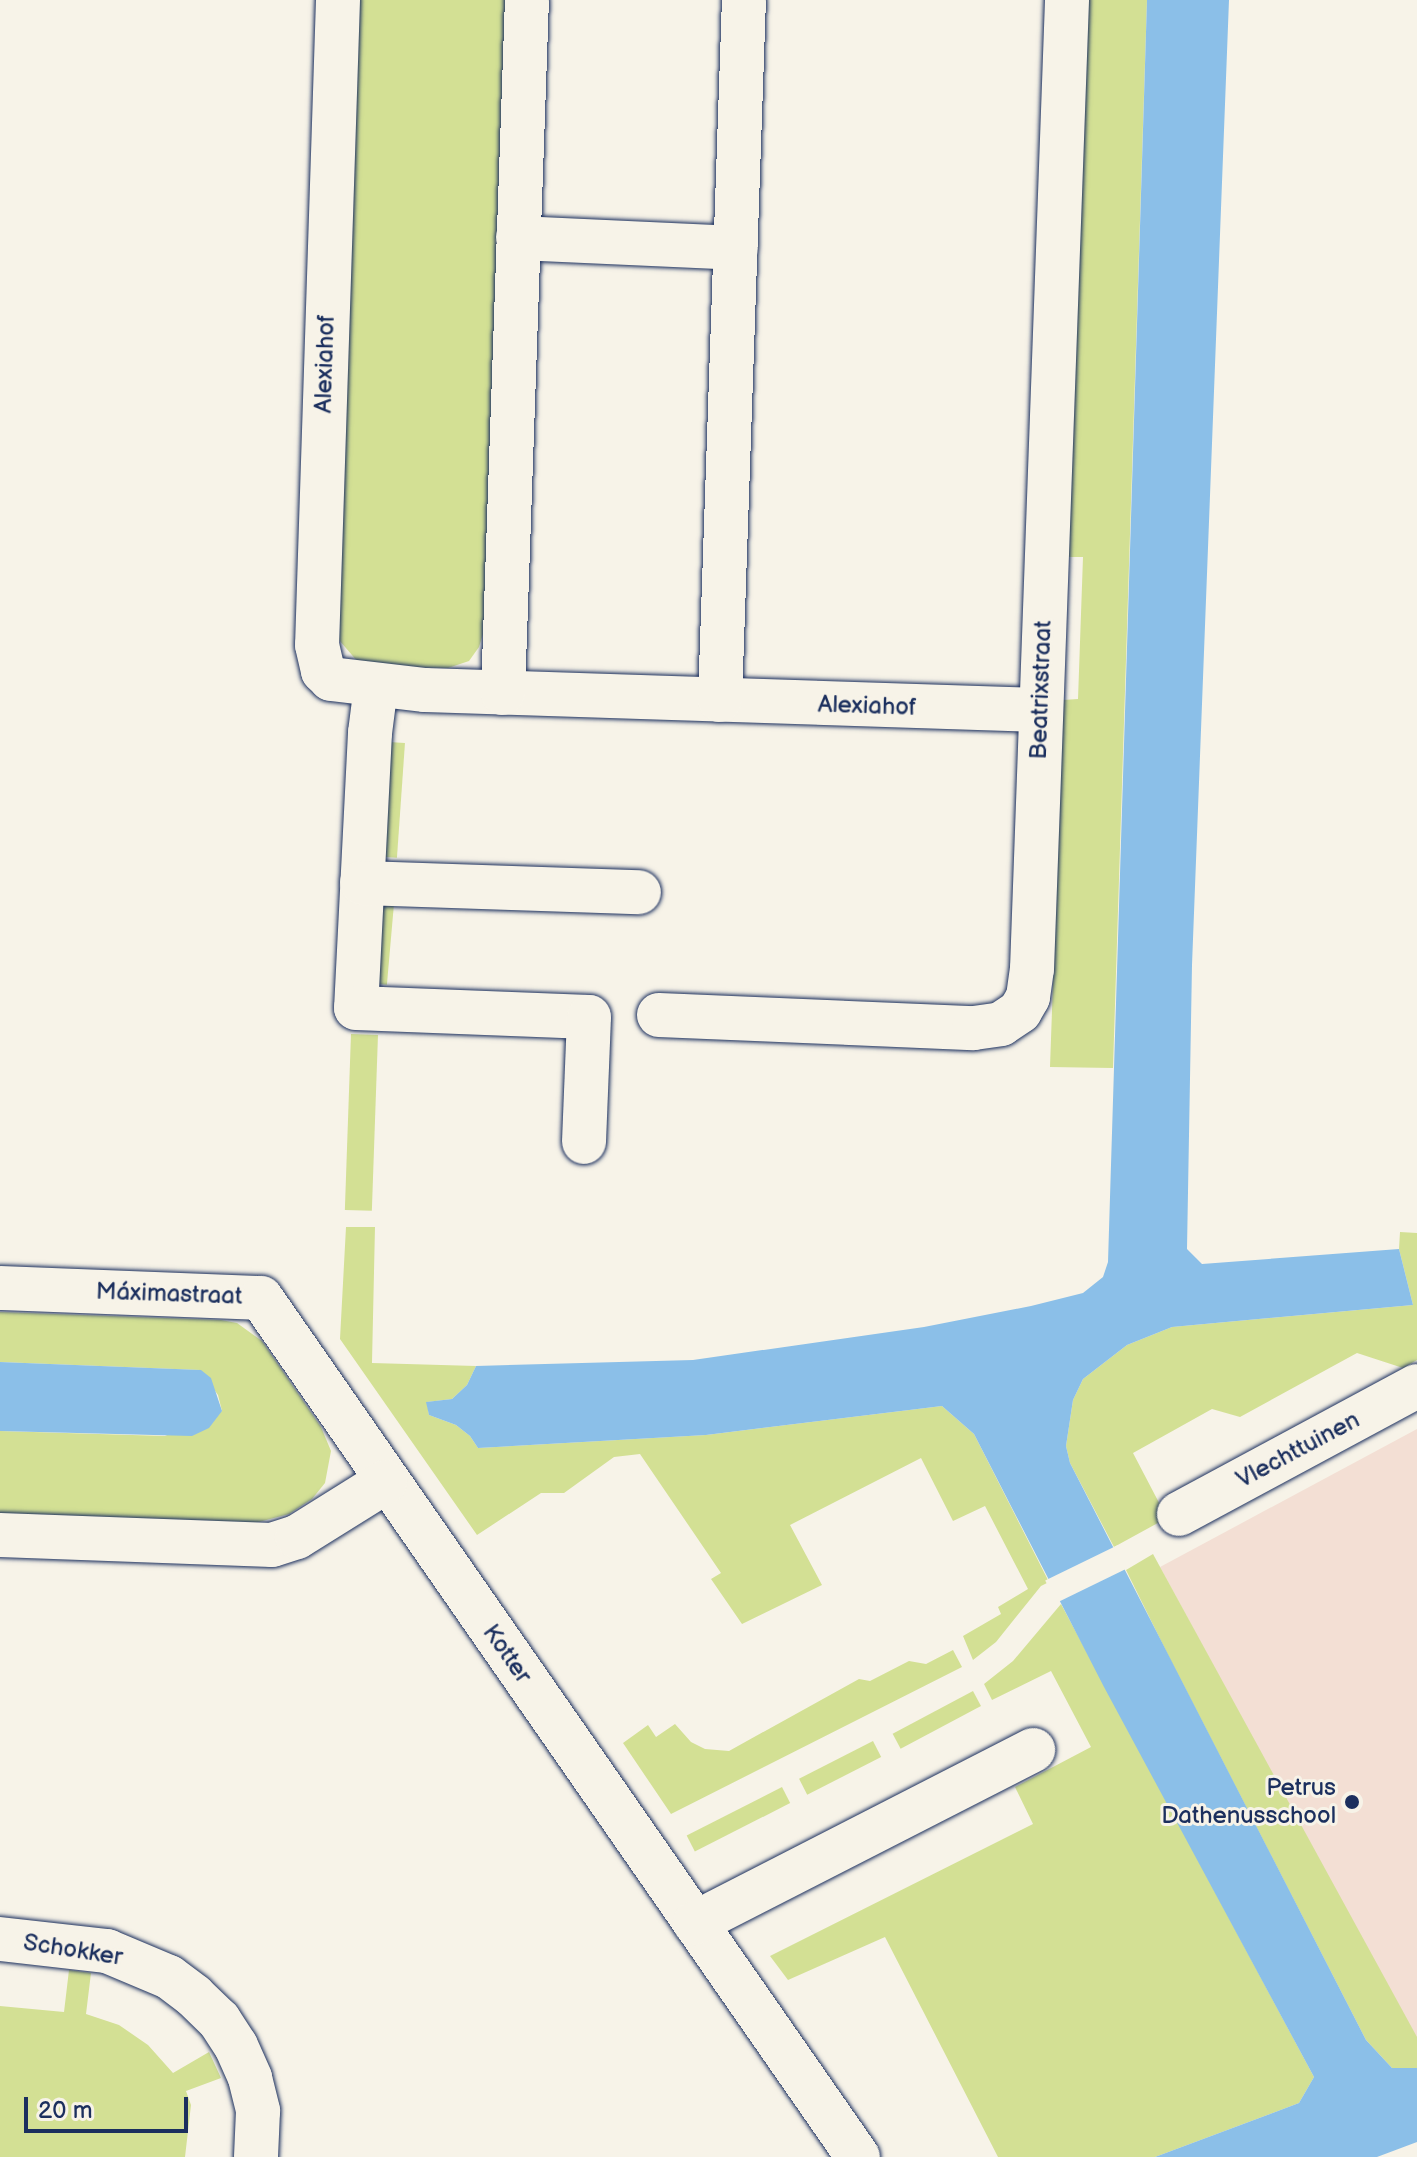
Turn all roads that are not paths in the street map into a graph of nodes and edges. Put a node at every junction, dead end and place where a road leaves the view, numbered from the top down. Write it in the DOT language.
graph roads {
  1 [pos="338,0"];
  2 [pos="527,0"];
  3 [pos="744,0"];
  4 [pos="1067,0"];
  5 [pos="518,238"];
  6 [pos="736,248"];
  7 [pos="376,686"];
  8 [pos="503,693"];
  9 [pos="720,700"];
  10 [pos="1040,710"];
  11 [pos="362,883"];
  12 [pos="639,892"];
  13 [pos="659,1015"];
  14 [pos="584,1142"];
  15 [pos="0,1288"];
  16 [pos="1417,1386"];
  17 [pos="385,1482"];
  18 [pos="1179,1514"];
  19 [pos="0,1535"];
  20 [pos="1033,1750"];
  21 [pos="695,1923"];
  22 [pos="0,1939"];
  23 [pos="256,2157"];
  24 [pos="858,2157"];
  1 -- 7 [label="street, Alexiahof"];
  2 -- 5 [label="street"];
  3 -- 6 [label="street"];
  4 -- 10 [label="street, Beatrixstraat"];
  5 -- 6 [label="street"];
  5 -- 8 [label="street"];
  6 -- 9 [label="street"];
  7 -- 8 [label="street, Alexiahof"];
  7 -- 11 [label="street"];
  8 -- 9 [label="street, Alexiahof"];
  9 -- 10 [label="street, Alexiahof"];
  10 -- 13 [label="street, Beatrixstraat"];
  11 -- 12 [label="street"];
  11 -- 14 [label="street"];
  15 -- 17 [label="street, Máximastraat"];
  16 -- 18 [label="street, Vlechttuinen"];
  17 -- 19 [label="street"];
  17 -- 21 [label="street, Kotter"];
  20 -- 21 [label="street"];
  21 -- 24 [label="street, Kotter"];
  22 -- 23 [label="street, Schokker"];
}
